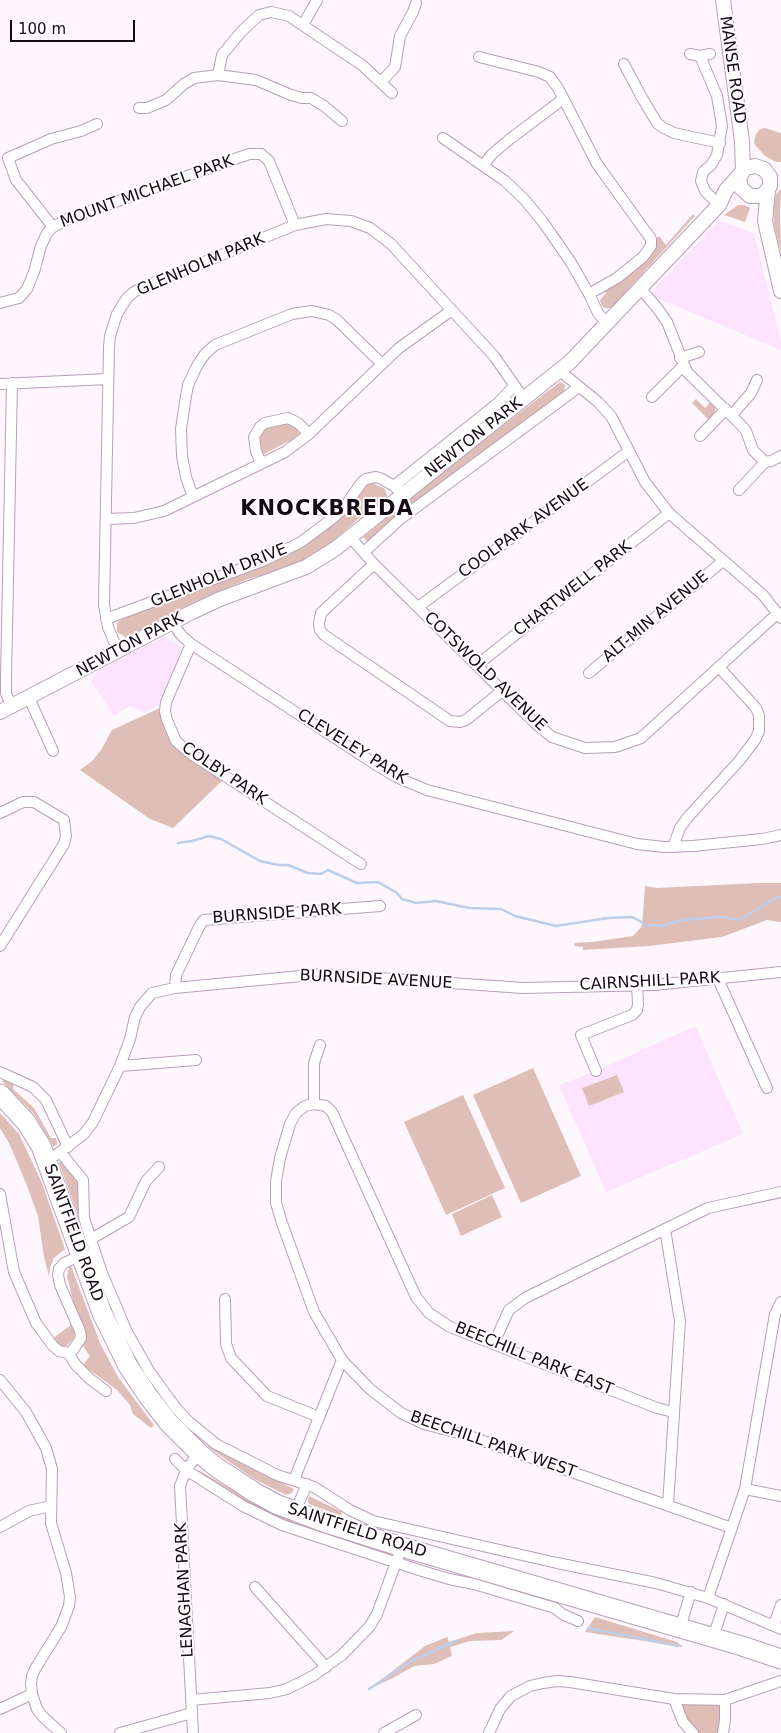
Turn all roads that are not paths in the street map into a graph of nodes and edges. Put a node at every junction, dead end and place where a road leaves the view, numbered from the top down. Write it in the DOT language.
graph roads {
  1 [pos="317,0"];
  2 [pos="723,0"];
  3 [pos="416,3"];
  4 [pos="303,25"];
  5 [pos="700,54"];
  6 [pos="479,58"];
  7 [pos="624,64"];
  8 [pos="218,75"];
  9 [pos="381,82"];
  10 [pos="392,93"];
  11 [pos="563,99"];
  12 [pos="139,108"];
  13 [pos="342,122"];
  14 [pos="97,124"];
  15 [pos="443,138"];
  16 [pos="742,141"];
  17 [pos="720,143"];
  18 [pos="4,159"];
  19 [pos="484,164"];
  20 [pos="762,168"];
  21 [pos="781,170"];
  22 [pos="742,173"];
  23 [pos="773,185"];
  24 [pos="748,195"];
  25 [pos="719,205"];
  26 [pos="765,222"];
  27 [pos="295,225"];
  28 [pos="53,227"];
  29 [pos="640,288"];
  30 [pos="781,291"];
  31 [pos="589,294"];
  32 [pos="0,303"];
  33 [pos="452,310"];
  34 [pos="607,324"];
  35 [pos="699,352"];
  36 [pos="682,362"];
  37 [pos="382,364"];
  38 [pos="560,371"];
  39 [pos="108,379"];
  40 [pos="757,380"];
  41 [pos="12,383"];
  42 [pos="0,384"];
  43 [pos="514,386"];
  44 [pos="579,387"];
  45 [pos="652,397"];
  46 [pos="524,399"];
  47 [pos="729,412"];
  48 [pos="309,434"];
  49 [pos="700,436"];
  50 [pos="629,451"];
  51 [pos="781,456"];
  52 [pos="765,462"];
  53 [pos="261,463"];
  54 [pos="398,490"];
  55 [pos="739,490"];
  56 [pos="194,497"];
  57 [pos="669,513"];
  58 [pos="106,519"];
  59 [pos="350,537"];
  60 [pos="364,552"];
  61 [pos="723,561"];
  62 [pos="374,564"];
  63 [pos="5,571"];
  64 [pos="418,608"];
  65 [pos="779,615"];
  66 [pos="106,619"];
  67 [pos="172,622"];
  68 [pos="191,644"];
  69 [pos="118,651"];
  70 [pos="477,665"];
  71 [pos="719,668"];
  72 [pos="590,673"];
  73 [pos="502,691"];
  74 [pos="28,698"];
  75 [pos="6,709"];
  76 [pos="53,751"];
  77 [pos="0,813"];
  78 [pos="781,835"];
  79 [pos="673,847"];
  80 [pos="361,864"];
  81 [pos="380,906"];
  82 [pos="0,946"];
  83 [pos="781,972"];
  84 [pos="718,979"];
  85 [pos="638,985"];
  86 [pos="175,988"];
  87 [pos="518,988"];
  88 [pos="320,1045"];
  89 [pos="196,1060"];
  90 [pos="120,1066"];
  91 [pos="596,1071"];
  92 [pos="1,1074"];
  93 [pos="767,1088"];
  94 [pos="0,1094"];
  95 [pos="314,1104"];
  96 [pos="58,1153"];
  97 [pos="159,1167"];
  98 [pos="781,1192"];
  99 [pos="0,1194"];
  100 [pos="665,1230"];
  101 [pos="3,1231"];
  102 [pos="91,1239"];
  103 [pos="80,1256"];
  104 [pos="225,1299"];
  105 [pos="781,1302"];
  106 [pos="494,1343"];
  107 [pos="68,1352"];
  108 [pos="342,1360"];
  109 [pos="0,1380"];
  110 [pos="106,1391"];
  111 [pos="673,1412"];
  112 [pos="319,1417"];
  113 [pos="199,1453"];
  114 [pos="175,1459"];
  115 [pos="186,1470"];
  116 [pos="294,1480"];
  117 [pos="307,1484"];
  118 [pos="745,1489"];
  119 [pos="781,1496"];
  120 [pos="51,1506"];
  121 [pos="668,1506"];
  122 [pos="295,1512"];
  123 [pos="0,1527"];
  124 [pos="732,1528"];
  125 [pos="399,1555"];
  126 [pos="255,1587"];
  127 [pos="691,1592"];
  128 [pos="708,1598"];
  129 [pos="724,1604"];
  130 [pos="781,1605"];
  131 [pos="578,1621"];
  132 [pos="777,1627"];
  133 [pos="680,1628"];
  134 [pos="713,1638"];
  135 [pos="781,1659"];
  136 [pos="326,1667"];
  137 [pos="781,1681"];
  138 [pos="32,1694"];
  139 [pos="674,1699"];
  140 [pos="191,1700"];
  141 [pos="725,1700"];
  142 [pos="0,1709"];
  143 [pos="192,1713"];
  144 [pos="416,1715"];
  145 [pos="61,1733"];
  146 [pos="120,1733"];
  147 [pos="193,1733"];
  148 [pos="384,1733"];
  149 [pos="489,1733"];
  150 [pos="693,1733"];
  151 [pos="723,1733"];
  1 -- 4 [label="street"];
  2 -- 16 [label="street, MANSE ROAD"];
  3 -- 9 [label="street"];
  4 -- 8 [label="street"];
  4 -- 9 [label="street"];
  5 -- 17 [label="street"];
  6 -- 11 [label="street"];
  7 -- 17 [label="street"];
  8 -- 12 [label="street"];
  8 -- 13 [label="street"];
  9 -- 10 [label="street"];
  11 -- 19 [label="street"];
  11 -- 31 [label="street"];
  14 -- 18 [label="street"];
  15 -- 19 [label="street"];
  16 -- 20 [label="street, MANSE ROAD"];
  16 -- 22 [label="street, MANSE ROAD"];
  17 -- 25 [label="street"];
  18 -- 28 [label="street"];
  19 -- 31 [label="street"];
  20 -- 21 [label="street"];
  20 -- 22 [label="street"];
  20 -- 23 [label="street"];
  22 -- 24 [label="street"];
  22 -- 25 [label="street, NEWTON PARK"];
  23 -- 24 [label="street"];
  23 -- 26 [label="street"];
  24 -- 25 [label="street, NEWTON PARK"];
  24 -- 26 [label="street"];
  25 -- 29 [label="street, NEWTON PARK"];
  26 -- 30 [label="street"];
  27 -- 28 [label="street, MOUNT MICHAEL PARK"];
  27 -- 33 [label="street, GLENHOLM PARK"];
  27 -- 39 [label="street, GLENHOLM PARK"];
  28 -- 32 [label="street, MOUNT MICHAEL PARK"];
  29 -- 34 [label="street, NEWTON PARK"];
  29 -- 36 [label="street"];
  31 -- 34 [label="street"];
  33 -- 37 [label="street"];
  33 -- 43 [label="street, GLENHOLM PARK"];
  34 -- 38 [label="street, NEWTON PARK"];
  35 -- 36 [label="street"];
  36 -- 45 [label="street"];
  36 -- 47 [label="street"];
  37 -- 48 [label="street"];
  37 -- 56 [label="street"];
  38 -- 44 [label="street"];
  38 -- 46 [label="street, NEWTON PARK"];
  39 -- 41 [label="street"];
  39 -- 58 [label="street, GLENHOLM PARK"];
  40 -- 47 [label="street"];
  41 -- 42 [label="street"];
  41 -- 63 [label="street"];
  43 -- 46 [label="street, GLENHOLM PARK"];
  43 -- 54 [label="street"];
  44 -- 50 [label="street"];
  44 -- 60 [label="street"];
  46 -- 54 [label="street, NEWTON PARK"];
  47 -- 49 [label="street"];
  47 -- 52 [label="street"];
  48 -- 53 [label="street"];
  48 -- 53 [label="street"];
  50 -- 57 [label="street"];
  50 -- 64 [label="street, COOLPARK AVENUE"];
  51 -- 52 [label="street"];
  52 -- 55 [label="street"];
  53 -- 56 [label="street"];
  54 -- 59 [label="street, NEWTON PARK"];
  54 -- 66 [label="street, GLENHOLM DRIVE"];
  56 -- 58 [label="street"];
  57 -- 61 [label="street"];
  57 -- 70 [label="street, CHARTWELL PARK"];
  58 -- 66 [label="street, GLENHOLM PARK"];
  59 -- 60 [label="street, COTSWOLD AVENUE"];
  59 -- 67 [label="street, NEWTON PARK"];
  60 -- 62 [label="street, COTSWOLD AVENUE"];
  61 -- 65 [label="street"];
  61 -- 72 [label="street, ALT-MIN AVENUE"];
  62 -- 64 [label="street, COTSWOLD AVENUE"];
  62 -- 73 [label="street"];
  63 -- 75 [label="street"];
  64 -- 70 [label="street, COTSWOLD AVENUE"];
  65 -- 71 [label="street, COTSWOLD AVENUE"];
  66 -- 69 [label="street, GLENHOLM PARK"];
  67 -- 68 [label="street, CLEVELEY PARK"];
  67 -- 69 [label="street, NEWTON PARK"];
  68 -- 79 [label="street, CLEVELEY PARK"];
  68 -- 80 [label="street, COLBY PARK"];
  69 -- 74 [label="street, NEWTON PARK"];
  70 -- 73 [label="street, COTSWOLD AVENUE"];
  71 -- 73 [label="street, COTSWOLD AVENUE"];
  71 -- 79 [label="street"];
  74 -- 75 [label="street, NEWTON PARK"];
  74 -- 76 [label="street"];
  77 -- 82 [label="street"];
  78 -- 79 [label="street, CLEVELEY PARK"];
  81 -- 86 [label="street, BURNSIDE PARK"];
  83 -- 84 [label="street, CAIRNSHILL PARK"];
  84 -- 85 [label="street, CAIRNSHILL PARK"];
  84 -- 93 [label="street"];
  85 -- 87 [label="street, CAIRNSHILL PARK"];
  85 -- 91 [label="street"];
  86 -- 87 [label="street, BURNSIDE AVENUE"];
  86 -- 90 [label="street"];
  88 -- 95 [label="street"];
  89 -- 90 [label="street"];
  90 -- 96 [label="street"];
  92 -- 96 [label="street, SAINTFIELD ROAD"];
  94 -- 96 [label="highway, SAINTFIELD ROAD"];
  95 -- 106 [label="street, BEECHILL PARK EAST"];
  95 -- 108 [label="street, BEECHILL PARK WEST"];
  96 -- 102 [label="street, SAINTFIELD ROAD"];
  96 -- 103 [label="highway, SAINTFIELD ROAD"];
  97 -- 102 [label="street"];
  98 -- 100 [label="street"];
  99 -- 101 [label="street"];
  100 -- 106 [label="street"];
  100 -- 111 [label="street"];
  101 -- 107 [label="street"];
  102 -- 116 [label="street, SAINTFIELD ROAD"];
  103 -- 107 [label="street"];
  103 -- 113 [label="highway, SAINTFIELD ROAD"];
  104 -- 112 [label="street"];
  105 -- 118 [label="street"];
  106 -- 111 [label="street, BEECHILL PARK EAST"];
  107 -- 110 [label="street"];
  108 -- 112 [label="street"];
  108 -- 121 [label="street, BEECHILL PARK WEST"];
  109 -- 120 [label="street"];
  111 -- 121 [label="street"];
  112 -- 116 [label="street"];
  113 -- 115 [label="street, LENAGHAN PARK"];
  113 -- 122 [label="highway, SAINTFIELD ROAD"];
  114 -- 115 [label="street, SAINTFIELD ROAD"];
  115 -- 125 [label="street, SAINTFIELD ROAD"];
  115 -- 140 [label="street, LENAGHAN PARK"];
  116 -- 117 [label="street, SAINTFIELD ROAD"];
  117 -- 122 [label="street"];
  117 -- 127 [label="street, SAINTFIELD ROAD"];
  118 -- 119 [label="street"];
  118 -- 124 [label="street"];
  120 -- 123 [label="street"];
  120 -- 138 [label="street"];
  121 -- 124 [label="street, BEECHILL PARK WEST"];
  122 -- 125 [label="highway, SAINTFIELD ROAD"];
  124 -- 128 [label="street"];
  125 -- 131 [label="street, SAINTFIELD ROAD"];
  125 -- 133 [label="highway, SAINTFIELD ROAD"];
  125 -- 136 [label="street"];
  126 -- 136 [label="street"];
  127 -- 128 [label="street, SAINTFIELD ROAD"];
  127 -- 133 [label="street"];
  128 -- 129 [label="street, SAINTFIELD ROAD"];
  129 -- 132 [label="street, SAINTFIELD ROAD"];
  129 -- 134 [label="street"];
  130 -- 132 [label="street"];
  133 -- 134 [label="highway, SAINTFIELD ROAD"];
  134 -- 135 [label="highway, SAINTFIELD ROAD"];
  136 -- 140 [label="street"];
  137 -- 141 [label="street"];
  138 -- 142 [label="street"];
  138 -- 145 [label="street"];
  139 -- 141 [label="street"];
  139 -- 149 [label="street"];
  139 -- 150 [label="street"];
  140 -- 143 [label="street, LENAGHAN PARK"];
  141 -- 151 [label="street"];
  143 -- 146 [label="street"];
  143 -- 147 [label="street, LENAGHAN PARK"];
  144 -- 148 [label="street"];
}
